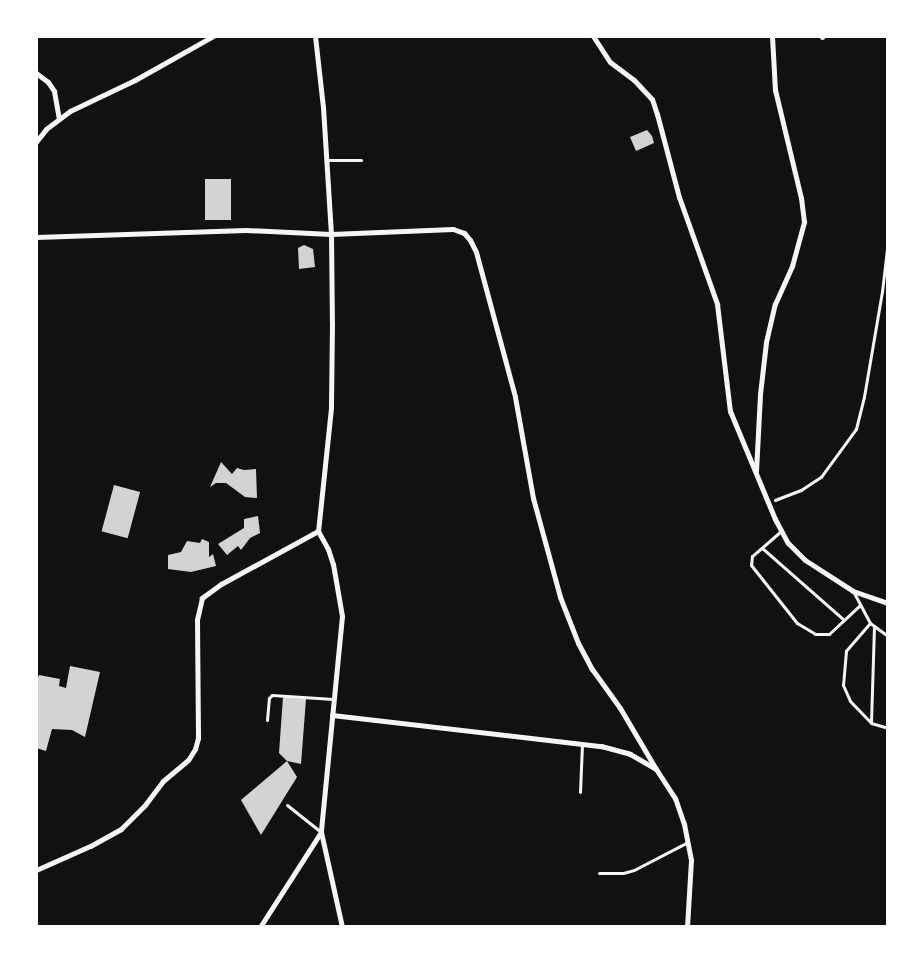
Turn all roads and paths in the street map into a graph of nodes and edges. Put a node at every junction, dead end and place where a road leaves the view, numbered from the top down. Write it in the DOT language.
graph roads {
  1 [pos="213,36"];
  2 [pos="315,36"];
  3 [pos="593,36"];
  4 [pos="772,36"];
  5 [pos="36,73"];
  6 [pos="59,119"];
  7 [pos="36,142"];
  8 [pos="326,160"];
  9 [pos="361,160"];
  10 [pos="331,234"];
  11 [pos="36,237"];
  12 [pos="888,240"];
  13 [pos="756,471"];
  14 [pos="769,503"];
  15 [pos="318,531"];
  16 [pos="781,531"];
  17 [pos="762,548"];
  18 [pos="853,591"];
  19 [pos="888,603"];
  20 [pos="860,605"];
  21 [pos="844,620"];
  22 [pos="870,623"];
  23 [pos="874,626"];
  24 [pos="888,636"];
  25 [pos="334,698"];
  26 [pos="332,715"];
  27 [pos="266,720"];
  28 [pos="871,723"];
  29 [pos="888,728"];
  30 [pos="582,744"];
  31 [pos="656,769"];
  32 [pos="580,792"];
  33 [pos="286,805"];
  34 [pos="321,832"];
  35 [pos="688,842"];
  36 [pos="36,870"];
  37 [pos="598,873"];
  38 [pos="260,927"];
  39 [pos="342,927"];
  40 [pos="687,927"];
  1 -- 6 [label="street"];
  2 -- 8 [label="street"];
  3 -- 13 [label="street"];
  4 -- 13 [label="street"];
  5 -- 6 [label="street"];
  6 -- 7 [label="street"];
  8 -- 9 [label="lane"];
  8 -- 10 [label="street"];
  10 -- 11 [label="street"];
  10 -- 15 [label="street"];
  10 -- 31 [label="street"];
  12 -- 14 [label="path"];
  13 -- 14 [label="street"];
  14 -- 16 [label="street"];
  15 -- 25 [label="street"];
  15 -- 36 [label="street"];
  16 -- 17 [label="lane"];
  16 -- 18 [label="street"];
  17 -- 21 [label="lane"];
  17 -- 21 [label="lane"];
  18 -- 19 [label="street"];
  18 -- 20 [label="lane"];
  20 -- 21 [label="lane"];
  20 -- 22 [label="lane"];
  22 -- 23 [label="lane"];
  22 -- 28 [label="lane"];
  23 -- 24 [label="lane"];
  23 -- 28 [label="lane"];
  25 -- 26 [label="street"];
  25 -- 27 [label="lane"];
  26 -- 30 [label="street"];
  26 -- 34 [label="street"];
  28 -- 29 [label="lane"];
  30 -- 31 [label="street"];
  30 -- 32 [label="lane"];
  31 -- 35 [label="street"];
  33 -- 34 [label="lane"];
  34 -- 38 [label="street"];
  34 -- 39 [label="street"];
  35 -- 37 [label="lane"];
  35 -- 40 [label="street"];
}
